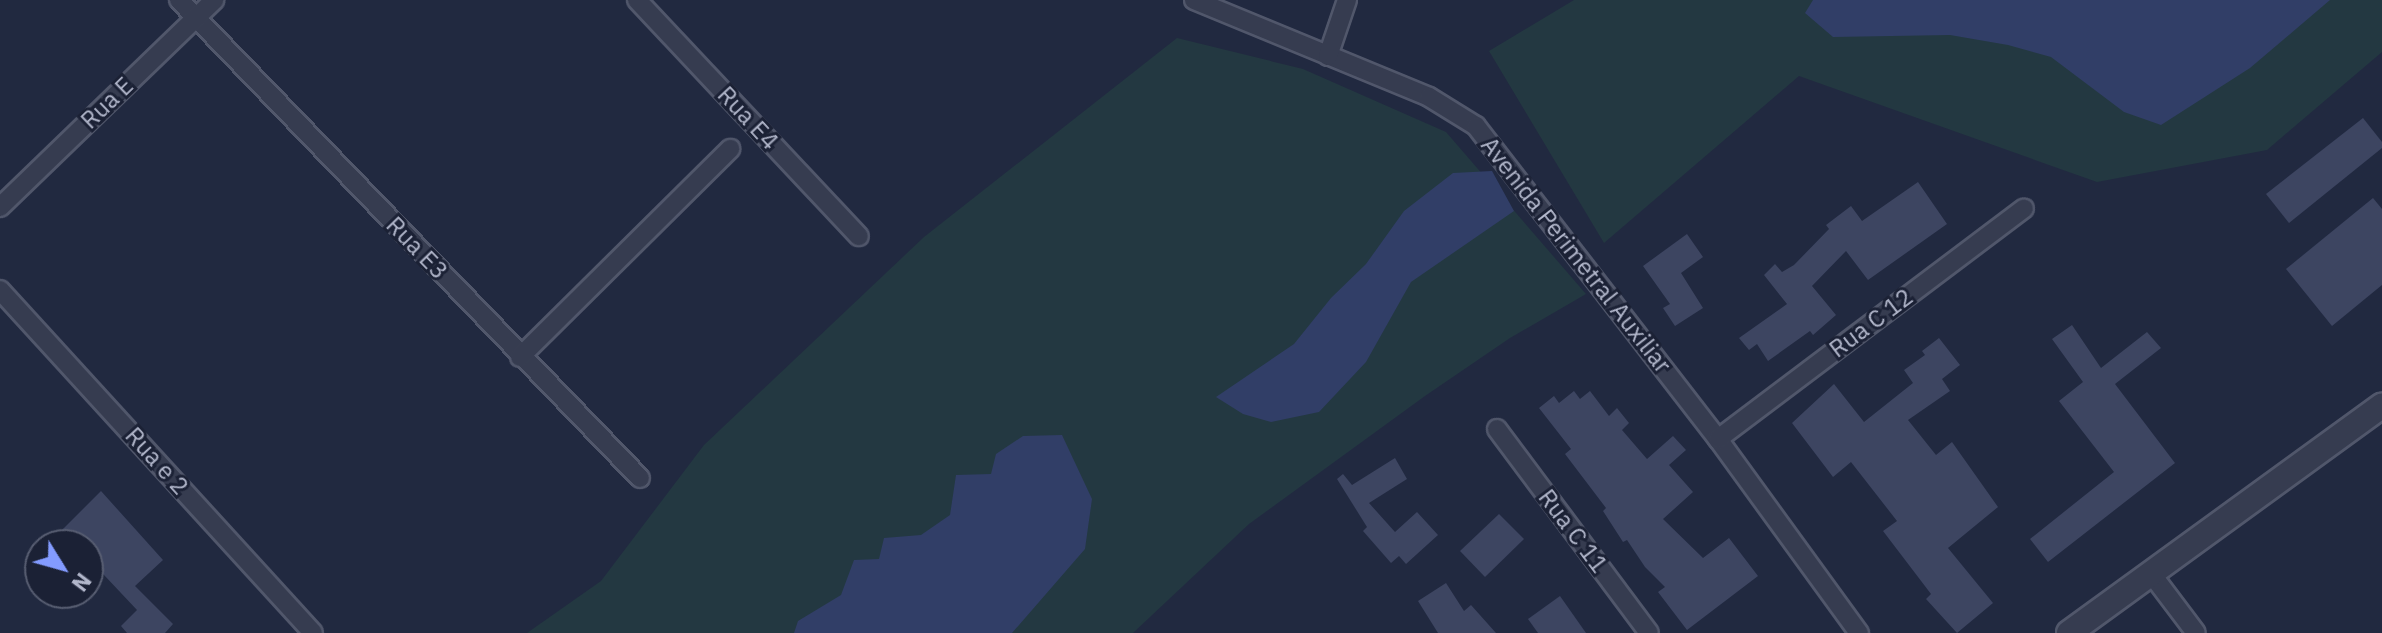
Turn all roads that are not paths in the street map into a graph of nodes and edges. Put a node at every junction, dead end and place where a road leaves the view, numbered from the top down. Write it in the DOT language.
graph roads {
  1 [pos="179,0"];
  2 [pos="214,0"];
  3 [pos="637,0"];
  4 [pos="1194,0"];
  5 [pos="1347,0"];
  6 [pos="196,17"];
  7 [pos="1328,56"];
  8 [pos="730,149"];
  9 [pos="0,207"];
  10 [pos="2024,208"];
  11 [pos="859,236"];
  12 [pos="0,290"];
  13 [pos="520,357"];
  14 [pos="2382,406"];
  15 [pos="1497,429"];
  16 [pos="1718,439"];
  17 [pos="640,478"];
  18 [pos="2150,572"];
  19 [pos="313,633"];
  20 [pos="1649,633"];
  21 [pos="1859,633"];
  22 [pos="2069,633"];
  23 [pos="2196,633"];
  1 -- 6 [label="street, Rua E3"];
  2 -- 6 [label="street, Rua E"];
  3 -- 11 [label="street, Rua E4"];
  4 -- 7 [label="street, Avenida Perimetral Auxiliar"];
  5 -- 7 [label="street"];
  6 -- 9 [label="street, Rua E"];
  6 -- 13 [label="street, Rua E3"];
  7 -- 16 [label="street, Avenida Perimetral Auxiliar"];
  8 -- 13 [label="street"];
  10 -- 16 [label="street, Rua C 12"];
  12 -- 19 [label="street, Rua e 2"];
  13 -- 17 [label="street, Rua E3"];
  14 -- 18 [label="street"];
  15 -- 20 [label="street, Rua C 11"];
  16 -- 21 [label="street, Avenida Perimetral Auxiliar"];
  18 -- 22 [label="street"];
  18 -- 23 [label="street"];
}
